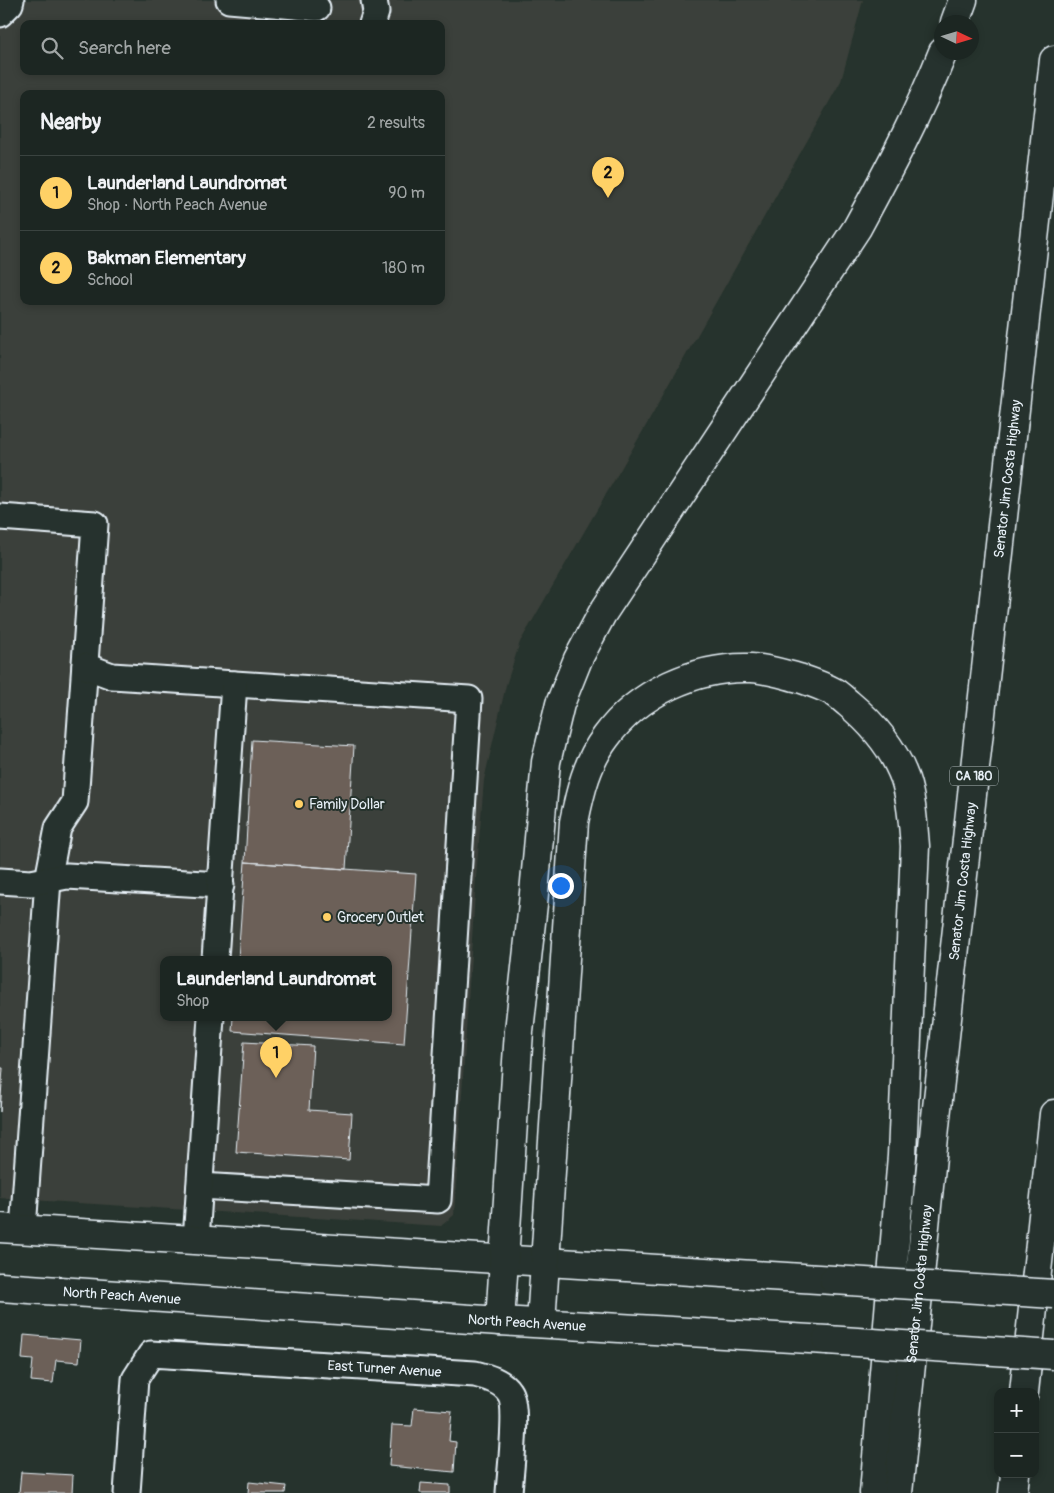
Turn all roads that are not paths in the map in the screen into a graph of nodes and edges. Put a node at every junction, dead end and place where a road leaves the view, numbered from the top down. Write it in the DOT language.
graph roads {
  1 [pos="11,0"];
  2 [pos="228,0"];
  3 [pos="374,0"];
  4 [pos="963,0"];
  5 [pos="319,11"];
  6 [pos="0,14"];
  7 [pos="958,15"];
  8 [pos="373,20"];
  9 [pos="940,60"];
  10 [pos="1054,60"];
  11 [pos="0,517"];
  12 [pos="84,666"];
  13 [pos="234,684"];
  14 [pos="48,880"];
  15 [pos="0,881"];
  16 [pos="221,885"];
  17 [pos="215,956"];
  18 [pos="211,1021"];
  19 [pos="1054,1114"];
  20 [pos="200,1186"];
  21 [pos="11,1229"];
  22 [pos="196,1240"];
  23 [pos="504,1259"];
  24 [pos="546,1262"];
  25 [pos="0,1287"];
  26 [pos="1054,1294"];
  27 [pos="500,1320"];
  28 [pos="542,1323"];
  29 [pos="1054,1355"];
  30 [pos="1024,1388"];
  31 [pos="1015,1478"];
  32 [pos="128,1493"];
  33 [pos="509,1493"];
  34 [pos="874,1493"];
  35 [pos="898,1493"];
  36 [pos="1013,1493"];
  1 -- 6 [label="street"];
  2 -- 5 [label="street"];
  3 -- 8 [label="street"];
  4 -- 7 [label="main road"];
  9 -- 23 [label="main road"];
  10 -- 35 [label="main road, Senator Jim Costa Highway / CA 180"];
  11 -- 12 [label="street"];
  12 -- 13 [label="street"];
  12 -- 14 [label="street"];
  13 -- 16 [label="street"];
  13 -- 20 [label="street"];
  14 -- 15 [label="street"];
  14 -- 16 [label="street"];
  14 -- 21 [label="street"];
  16 -- 17 [label="street"];
  18 -- 20 [label="street"];
  19 -- 30 [label="main road"];
  20 -- 22 [label="street"];
  21 -- 22 [label="main road"];
  22 -- 23 [label="main road"];
  23 -- 24 [label="main road"];
  23 -- 27 [label="main road"];
  24 -- 26 [label="main road, bridge"];
  24 -- 28 [label="main road"];
  24 -- 34 [label="main road"];
  25 -- 27 [label="main road, North Peach Avenue"];
  27 -- 28 [label="main road, North Peach Avenue"];
  28 -- 29 [label="main road, North Peach Avenue, bridge"];
  31 -- 36 [label="main road"];
  32 -- 33 [label="street, East Turner Avenue"];
}
